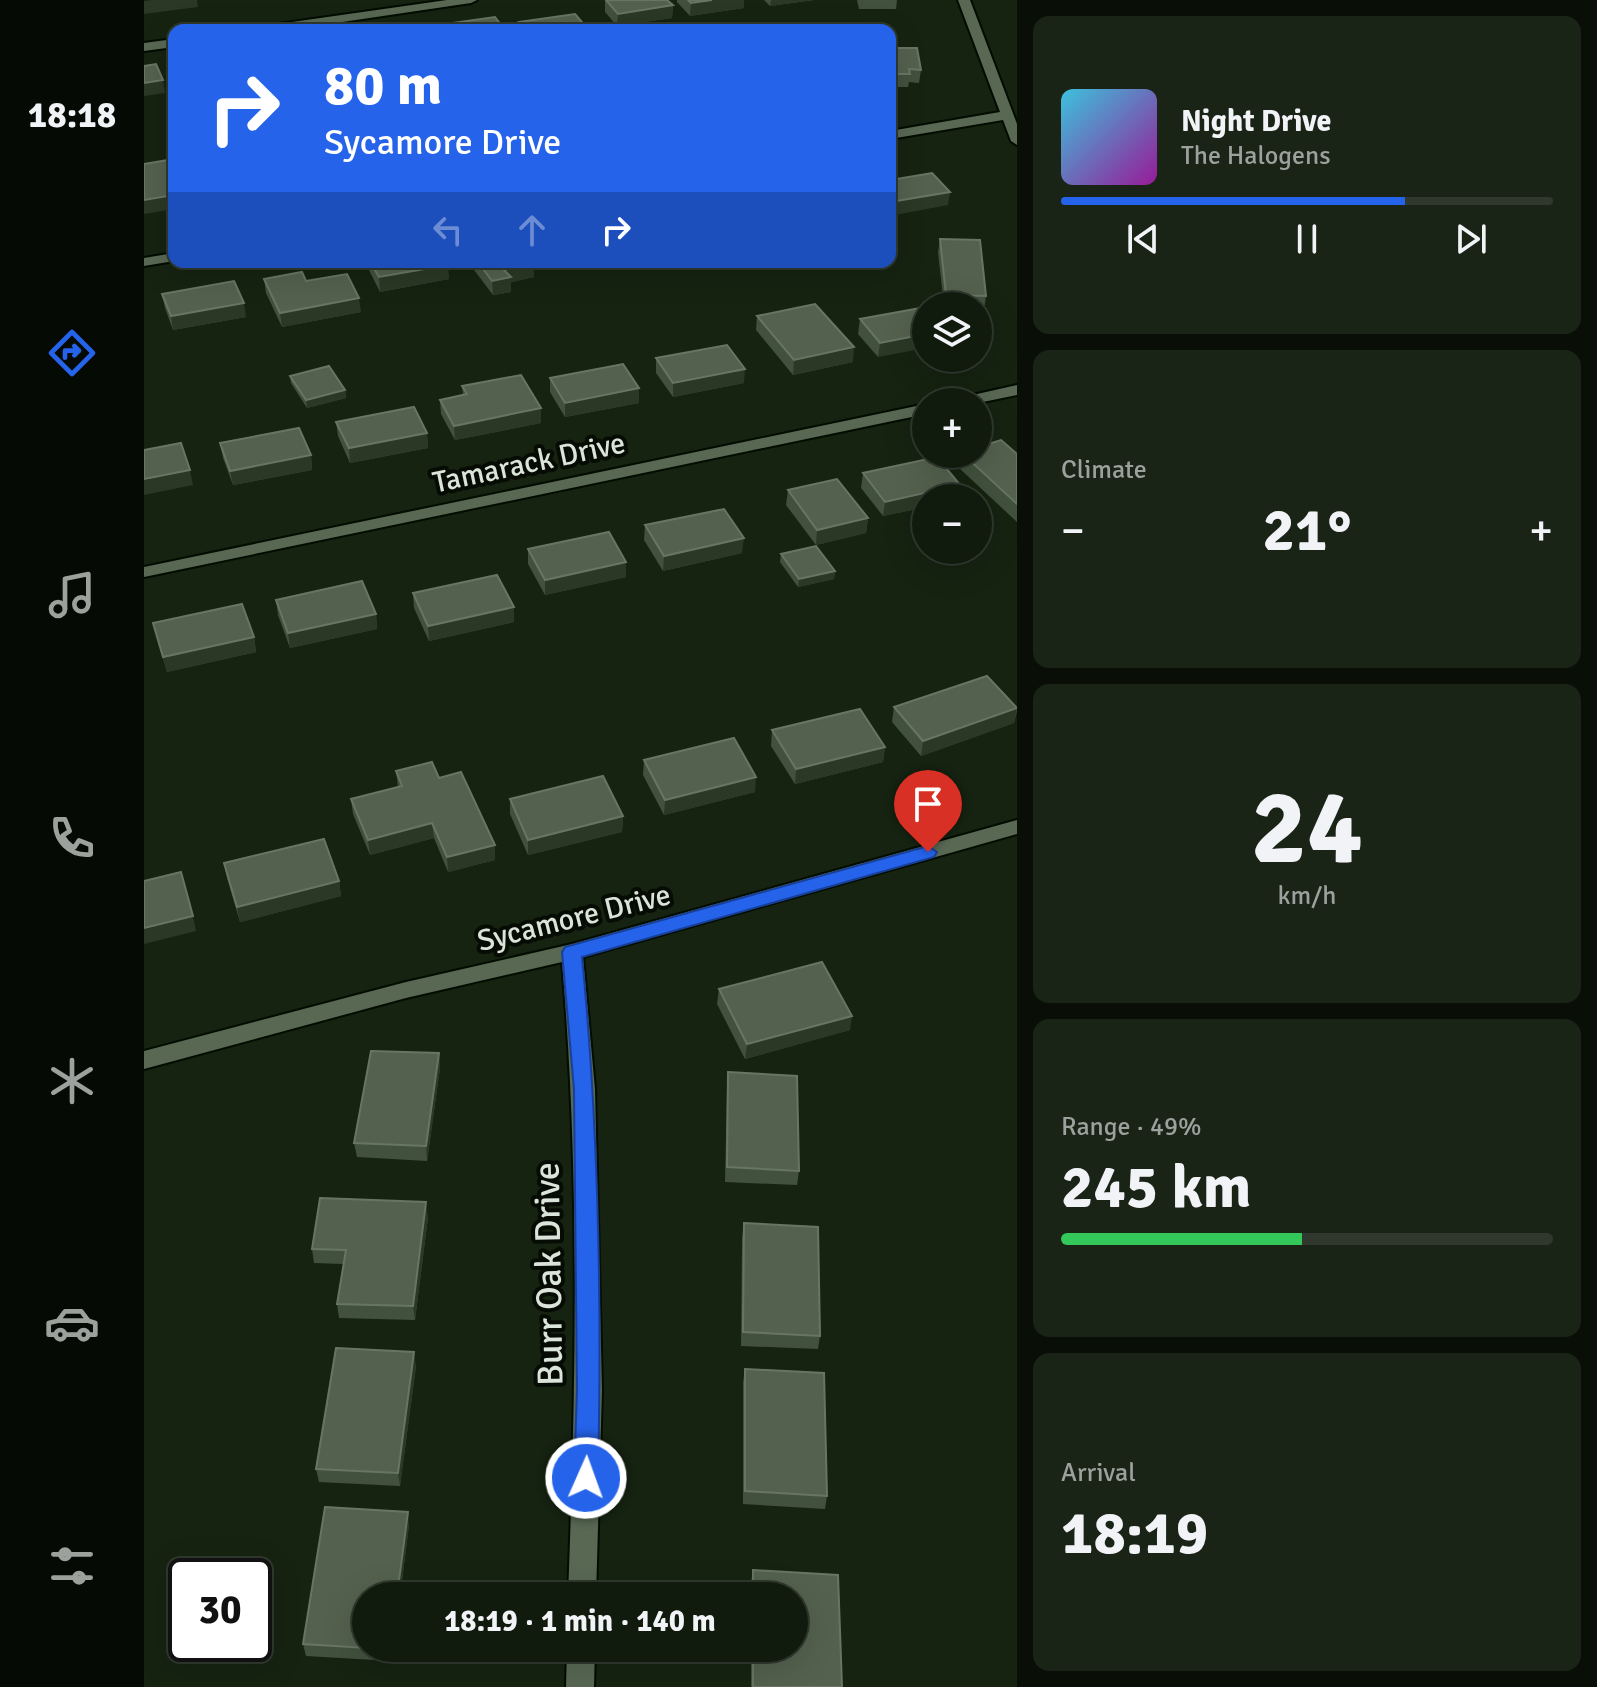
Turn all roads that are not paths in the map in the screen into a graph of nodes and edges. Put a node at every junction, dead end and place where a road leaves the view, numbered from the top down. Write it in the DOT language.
graph roads {
  1 [pos="471,0"];
  2 [pos="964,0"];
  3 [pos="305,24"];
  4 [pos="168,44"];
  5 [pos="144,47"];
  6 [pos="1007,115"];
  7 [pos="896,134"];
  8 [pos="1017,141"];
  9 [pos="168,258"];
  10 [pos="144,262"];
  11 [pos="1017,390"];
  12 [pos="992,395"];
  13 [pos="912,412"];
  14 [pos="144,572"];
  15 [pos="1017,827"];
  16 [pos="572,952"];
  17 [pos="144,1060"];
  18 [pos="582,1582"];
  19 [pos="581,1662"];
  20 [pos="580,1687"];
  1 -- 3 [label="street"];
  2 -- 6 [label="street"];
  4 -- 5 [label="street"];
  6 -- 7 [label="street"];
  6 -- 8 [label="street"];
  9 -- 10 [label="street"];
  11 -- 12 [label="street"];
  13 -- 14 [label="street, Tamarack Drive"];
  15 -- 16 [label="street, Sycamore Drive"];
  16 -- 17 [label="street, Sycamore Drive"];
  16 -- 18 [label="street, Burr Oak Drive"];
  19 -- 20 [label="street"];
}
